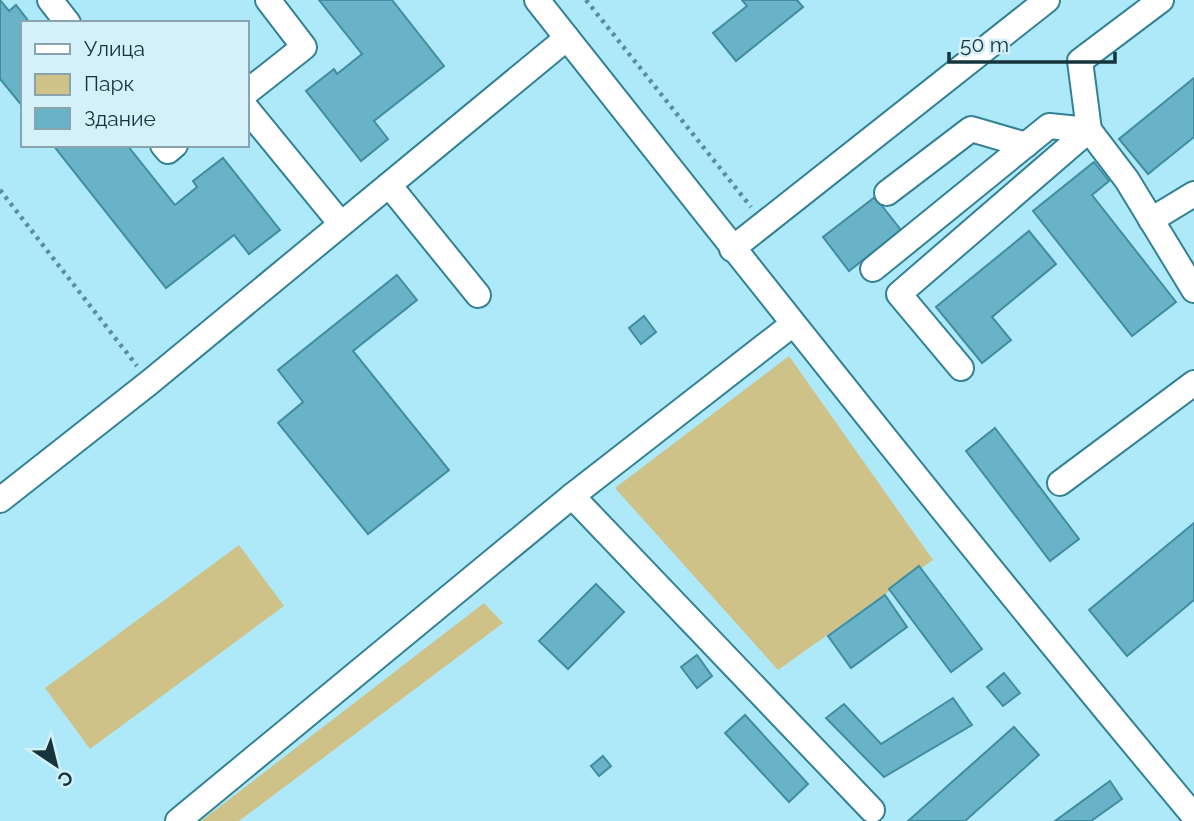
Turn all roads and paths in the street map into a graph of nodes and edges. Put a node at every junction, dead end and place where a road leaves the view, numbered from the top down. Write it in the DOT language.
graph roads {
  1 [pos="50,0"];
  2 [pos="268,0"];
  3 [pos="537,0"];
  4 [pos="586,0"];
  5 [pos="1047,0"];
  6 [pos="1161,0"];
  7 [pos="66,21"];
  8 [pos="567,38"];
  9 [pos="248,91"];
  10 [pos="248,110"];
  11 [pos="1089,130"];
  12 [pos="1026,145"];
  13 [pos="389,185"];
  14 [pos="0,190"];
  15 [pos="887,193"];
  16 [pos="1194,194"];
  17 [pos="1151,220"];
  18 [pos="341,224"];
  19 [pos="765,225"];
  20 [pos="732,249"];
  21 [pos="873,269"];
  22 [pos="1194,290"];
  23 [pos="478,295"];
  24 [pos="793,324"];
  25 [pos="961,368"];
  26 [pos="150,382"];
  27 [pos="1194,383"];
  28 [pos="1060,483"];
  29 [pos="572,496"];
  30 [pos="0,499"];
  31 [pos="872,810"];
  32 [pos="1194,816"];
  33 [pos="178,821"];
  1 -- 7 [label="lane"];
  2 -- 9 [label="lane"];
  3 -- 8 [label="lane"];
  4 -- 19 [label="path"];
  5 -- 19 [label="lane"];
  6 -- 11 [label="lane"];
  8 -- 13 [label="lane"];
  8 -- 20 [label="lane"];
  10 -- 18 [label="lane"];
  11 -- 12 [label="lane"];
  11 -- 17 [label="lane"];
  11 -- 25 [label="lane"];
  12 -- 15 [label="lane"];
  12 -- 21 [label="lane"];
  13 -- 18 [label="lane"];
  13 -- 23 [label="lane"];
  14 -- 26 [label="path"];
  16 -- 17 [label="lane"];
  17 -- 22 [label="lane"];
  18 -- 26 [label="lane"];
  19 -- 20 [label="lane"];
  20 -- 24 [label="lane"];
  24 -- 29 [label="lane"];
  24 -- 32 [label="lane"];
  26 -- 30 [label="lane"];
  27 -- 28 [label="lane"];
  29 -- 31 [label="lane"];
  29 -- 33 [label="lane"];
}
